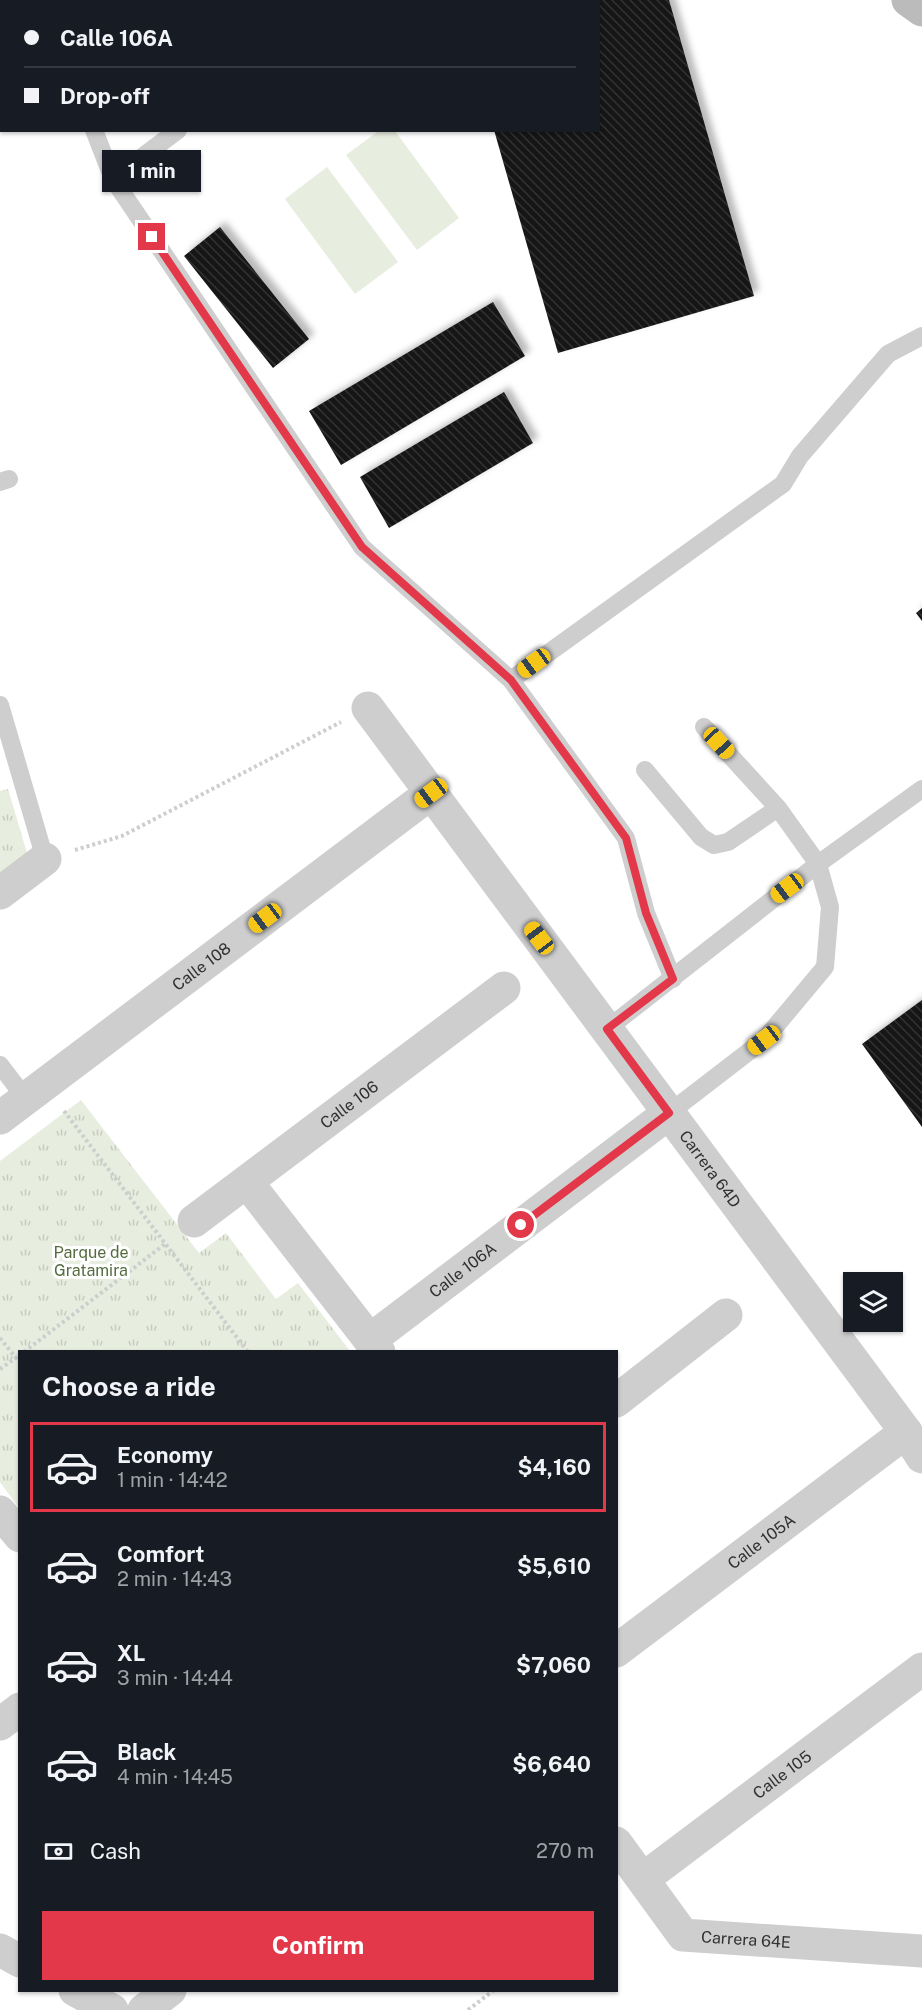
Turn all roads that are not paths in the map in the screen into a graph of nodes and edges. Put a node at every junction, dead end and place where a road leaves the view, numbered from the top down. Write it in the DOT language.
graph roads {
  1 [pos="908,0"];
  2 [pos="922,10"];
  3 [pos="95,132"];
  4 [pos="175,132"];
  5 [pos="113,179"];
  6 [pos="922,336"];
  7 [pos="511,680"];
  8 [pos="0,705"];
  9 [pos="368,708"];
  10 [pos="704,727"];
  11 [pos="645,770"];
  12 [pos="922,789"];
  13 [pos="431,793"];
  14 [pos="778,808"];
  15 [pos="45,859"];
  16 [pos="818,864"];
  17 [pos="0,893"];
  18 [pos="673,979"];
  19 [pos="504,988"];
  20 [pos="607,1029"];
  21 [pos="0,1065"];
  22 [pos="35,1092"];
  23 [pos="669,1113"];
  24 [pos="0,1118"];
  25 [pos="247,1182"];
  26 [pos="194,1221"];
  27 [pos="726,1315"];
  28 [pos="374,1346"];
  29 [pos="618,1399"];
  30 [pos="914,1444"];
  31 [pos="0,1512"];
  32 [pos="18,1534"];
  33 [pos="618,1650"];
  34 [pos="922,1669"];
  35 [pos="18,1710"];
  36 [pos="0,1724"];
  37 [pos="618,1846"];
  38 [pos="642,1879"];
  39 [pos="0,1950"];
  40 [pos="922,1951"];
  41 [pos="18,1960"];
  42 [pos="79,1992"];
  43 [pos="167,1992"];
  44 [pos="112,2010"];
  45 [pos="144,2010"];
  1 -- 2 [label="street"];
  3 -- 5 [label="lane"];
  4 -- 5 [label="lane"];
  5 -- 7 [label="lane"];
  6 -- 7 [label="lane"];
  7 -- 18 [label="lane"];
  8 -- 15 [label="lane"];
  9 -- 13 [label="street, Carrera 64D"];
  10 -- 14 [label="lane"];
  11 -- 14 [label="lane"];
  12 -- 16 [label="lane"];
  13 -- 20 [label="street, Carrera 64D"];
  13 -- 22 [label="street, Calle 108"];
  14 -- 16 [label="lane"];
  15 -- 17 [label="street"];
  16 -- 18 [label="lane"];
  16 -- 23 [label="lane"];
  18 -- 20 [label="lane"];
  19 -- 25 [label="street, Calle 106"];
  20 -- 23 [label="street, Carrera 64D"];
  21 -- 22 [label="lane"];
  22 -- 24 [label="street, Calle 108"];
  23 -- 28 [label="street, Calle 106A"];
  23 -- 30 [label="street, Carrera 64D"];
  25 -- 26 [label="street, Calle 106"];
  25 -- 28 [label="street"];
  27 -- 29 [label="street"];
  30 -- 33 [label="street, Calle 105A"];
  31 -- 32 [label="street"];
  34 -- 38 [label="street, Calle 105"];
  35 -- 36 [label="street"];
  37 -- 38 [label="street, Carrera 64E"];
  38 -- 40 [label="street, Carrera 64E"];
  39 -- 41 [label="street"];
  42 -- 44 [label="street"];
  43 -- 45 [label="street"];
}
